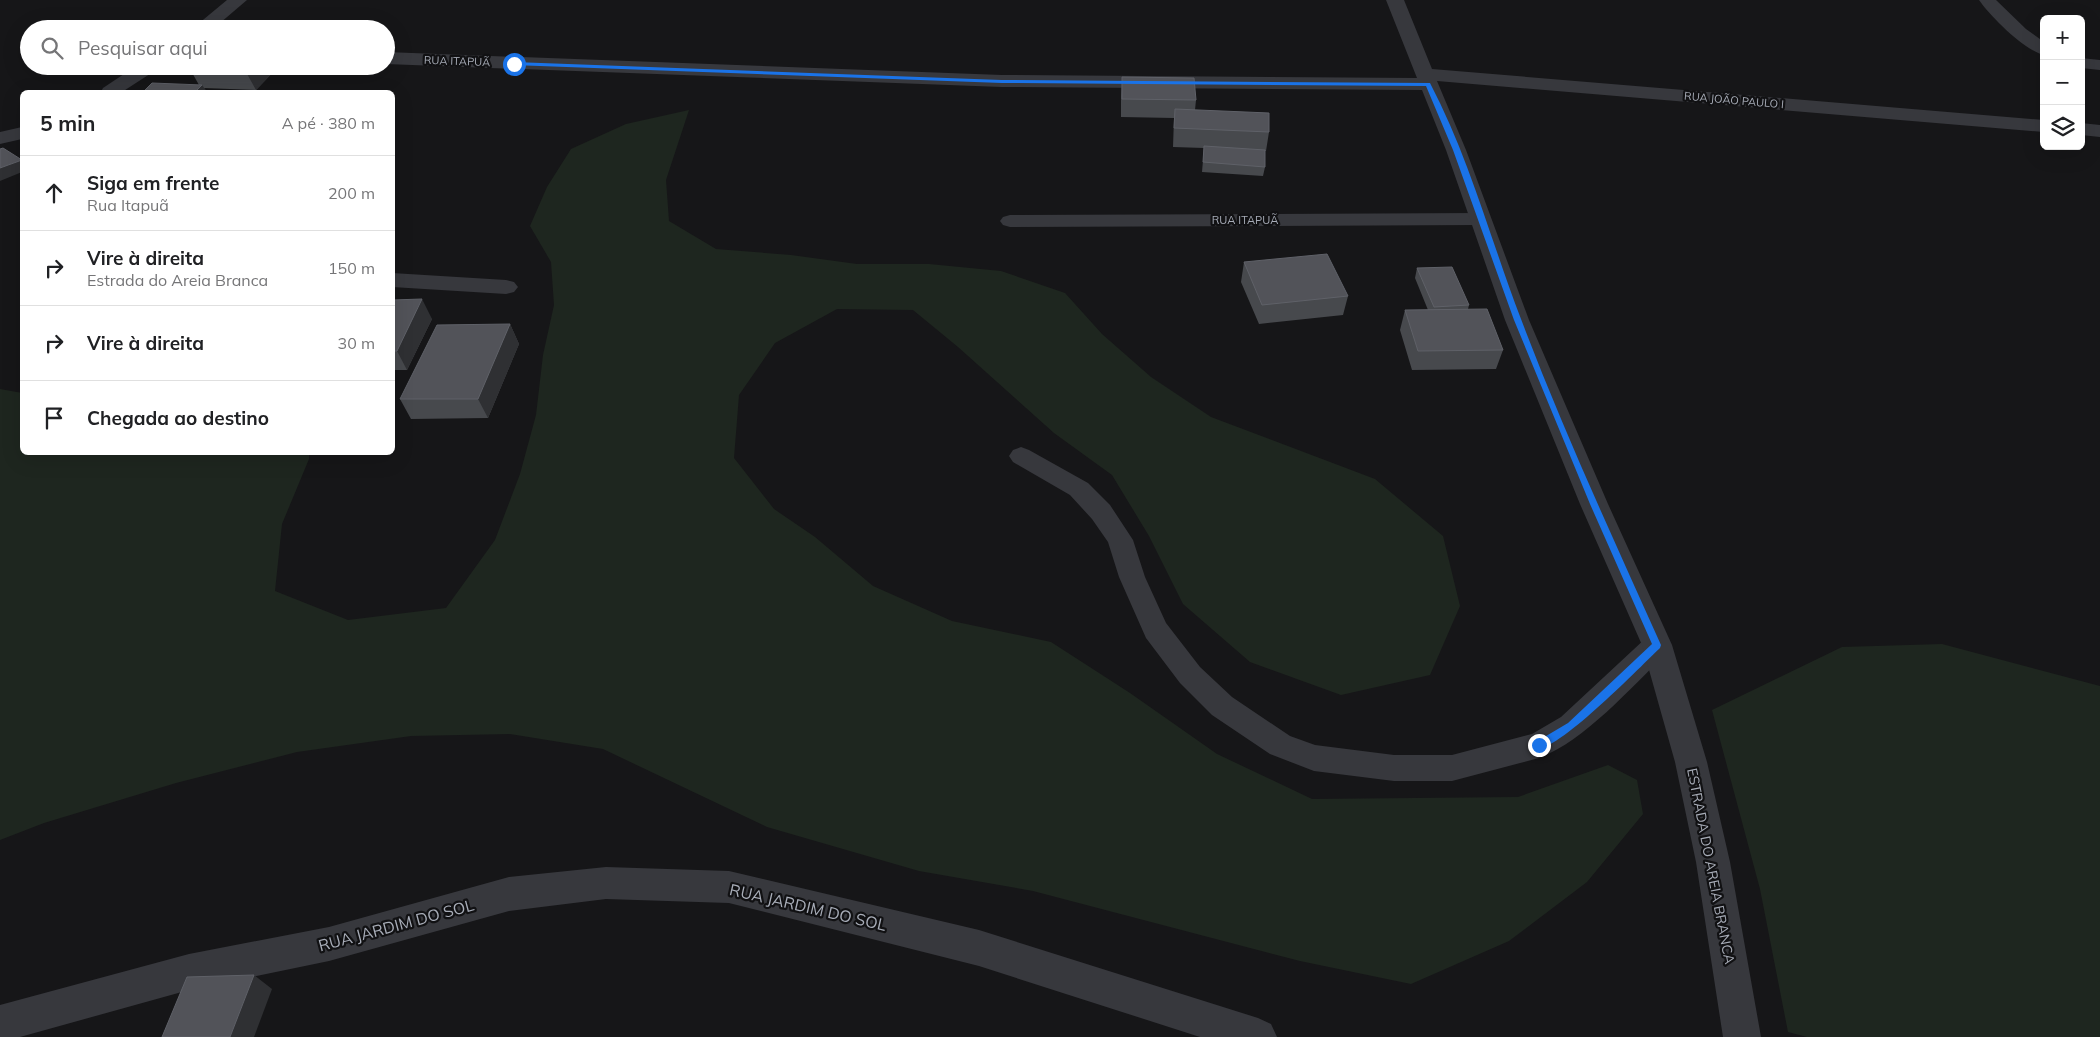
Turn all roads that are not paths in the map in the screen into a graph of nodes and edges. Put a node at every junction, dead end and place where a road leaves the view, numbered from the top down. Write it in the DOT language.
graph roads {
  1 [pos="238,0"];
  2 [pos="1395,0"];
  3 [pos="1987,0"];
  4 [pos="212,20"];
  5 [pos="2040,47"];
  6 [pos="395,58"];
  7 [pos="136,75"];
  8 [pos="1426,79"];
  9 [pos="113,90"];
  10 [pos="2040,126"];
  11 [pos="2085,129"];
  12 [pos="2100,131"];
  13 [pos="20,133"];
  14 [pos="0,138"];
  15 [pos="1480,219"];
  16 [pos="1010,221"];
  17 [pos="395,280"];
  18 [pos="506,287"];
  19 [pos="1021,456"];
  20 [pos="1657,645"];
  21 [pos="0,1024"];
  22 [pos="1258,1037"];
  23 [pos="1742,1037"];
  1 -- 4 [label="street"];
  2 -- 8 [label="street, ESTRADA DO AREIA BRANCA"];
  3 -- 5 [label="lane"];
  6 -- 8 [label="street, RUA ITAPUÃ"];
  7 -- 9 [label="street"];
  8 -- 10 [label="street, RUA JOÃO PAULO I"];
  8 -- 15 [label="street, ESTRADA DO AREIA BRANCA"];
  11 -- 12 [label="street"];
  13 -- 14 [label="street"];
  15 -- 16 [label="lane, RUA ITAPUÃ"];
  15 -- 20 [label="street, ESTRADA DO AREIA BRANCA"];
  17 -- 18 [label="street"];
  19 -- 20 [label="lane"];
  20 -- 23 [label="street, ESTRADA DO AREIA BRANCA"];
  21 -- 22 [label="street, RUA JARDIM DO SOL"];
}
